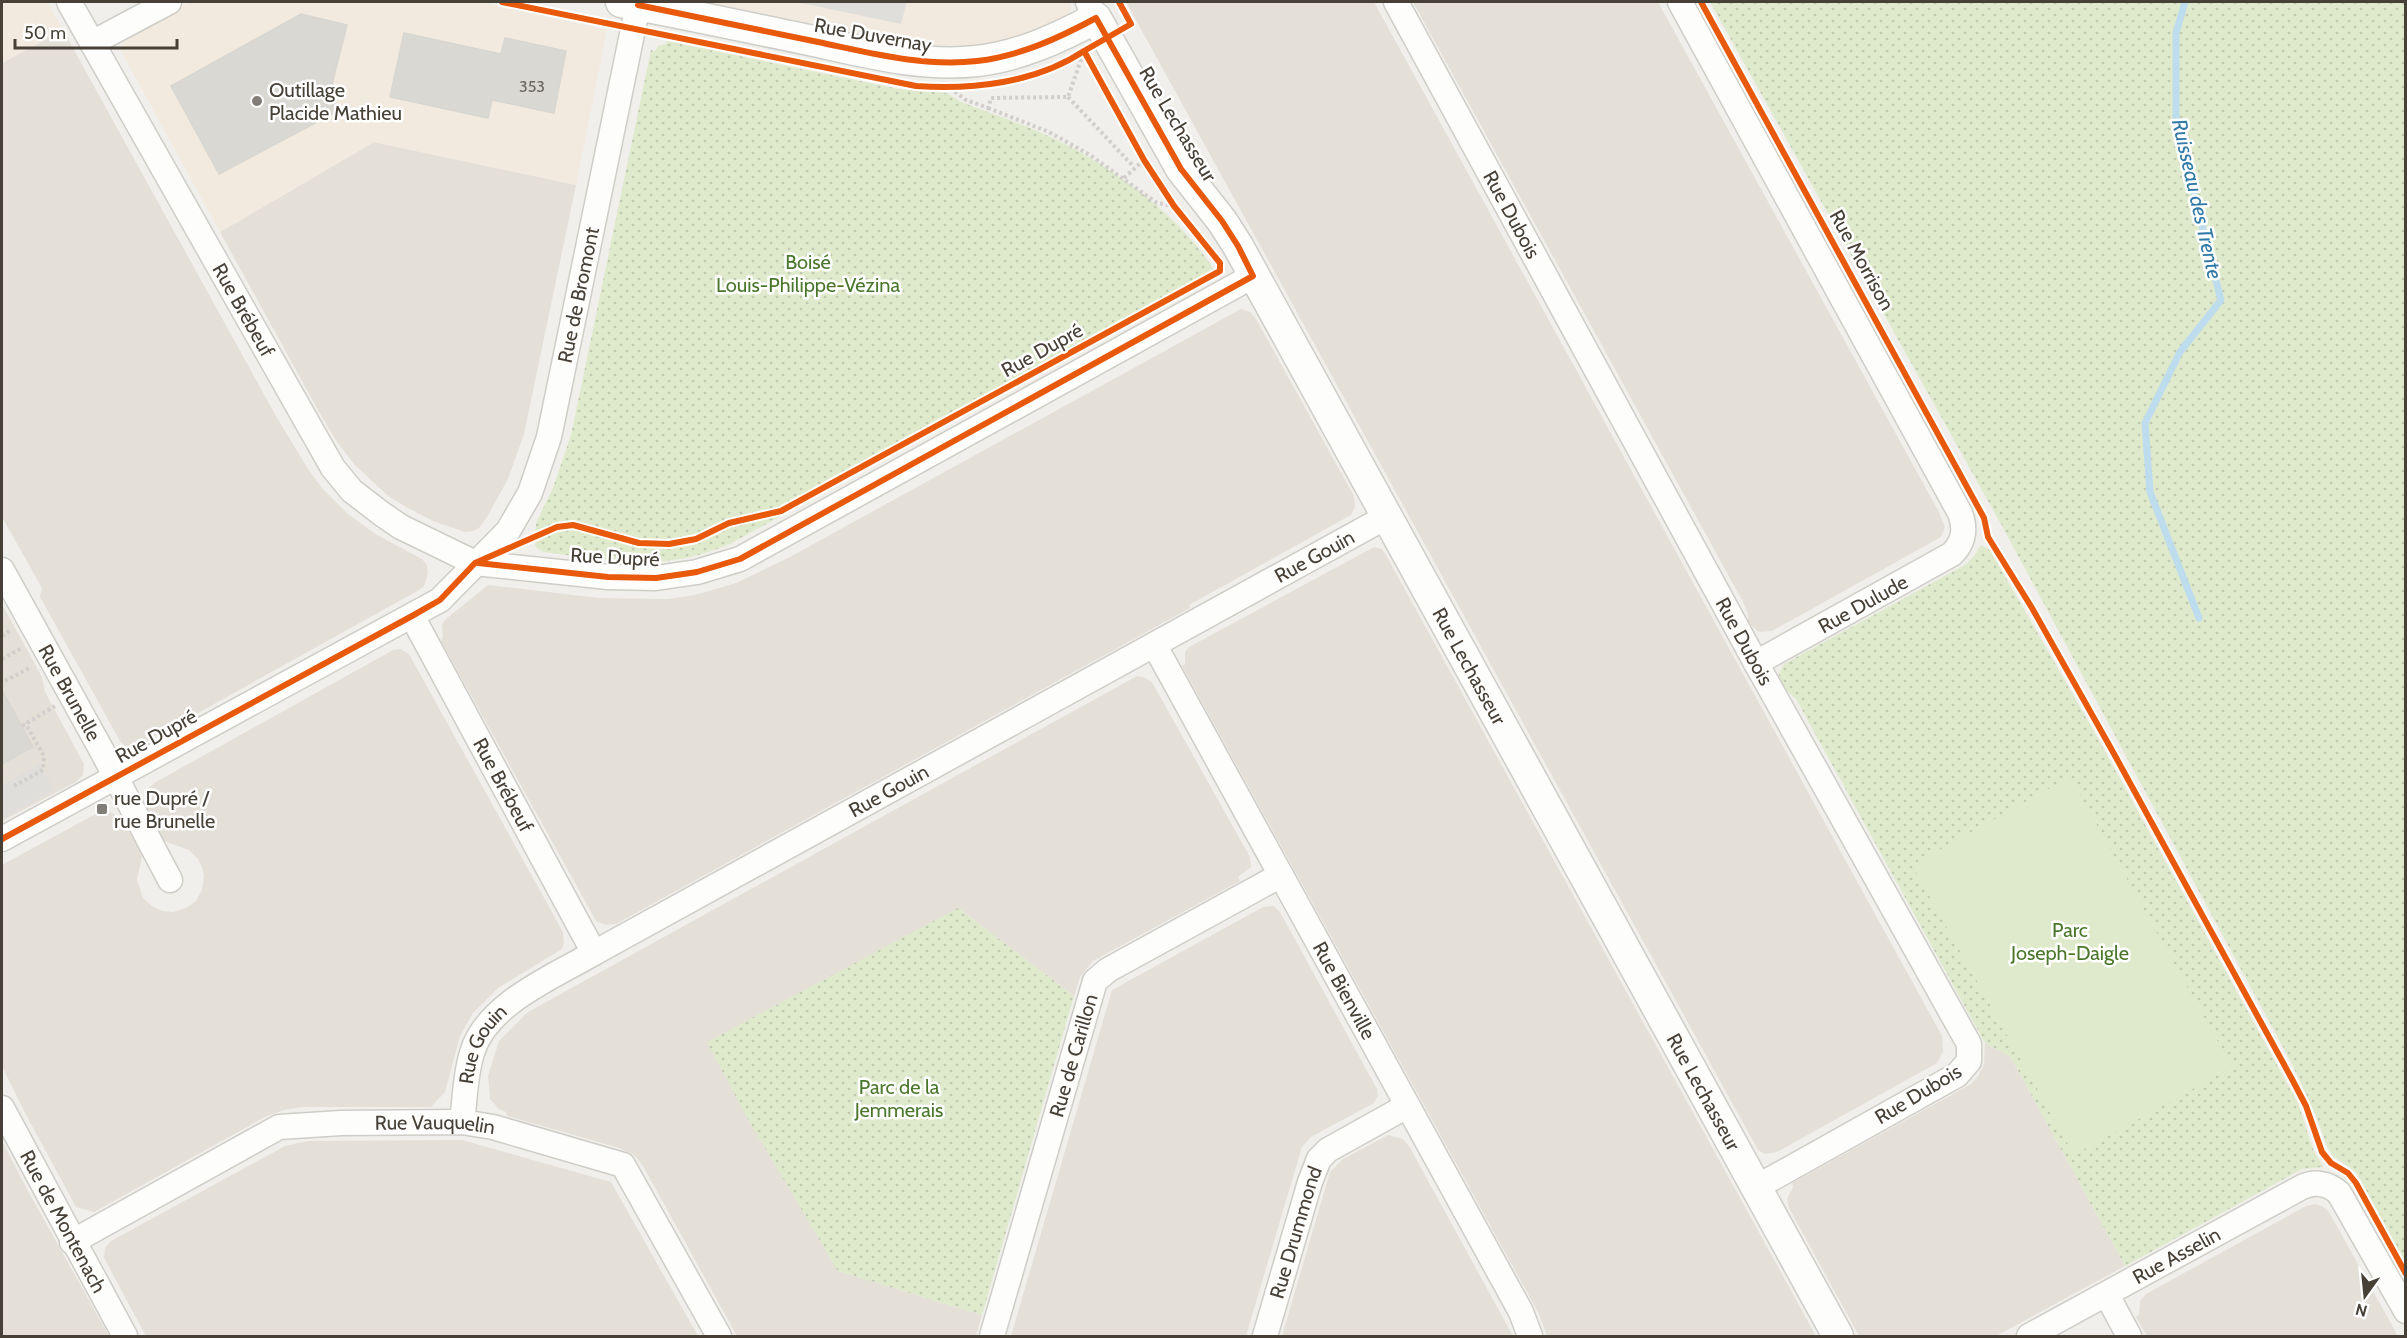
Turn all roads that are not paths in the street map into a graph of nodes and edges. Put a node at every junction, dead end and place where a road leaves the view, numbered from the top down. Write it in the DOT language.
graph roads {
  1 [pos="69,2"];
  2 [pos="169,2"];
  3 [pos="1396,2"];
  4 [pos="1680,2"];
  5 [pos="630,3"];
  6 [pos="1094,27"];
  7 [pos="92,44"];
  8 [pos="1253,276"];
  9 [pos="1386,517"];
  10 [pos="1963,538"];
  11 [pos="475,563"];
  12 [pos="2,570"];
  13 [pos="412,616"];
  14 [pos="1155,646"];
  15 [pos="1756,663"];
  16 [pos="115,777"];
  17 [pos="2,839"];
  18 [pos="1281,875"];
  19 [pos="170,880"];
  20 [pos="594,953"];
  21 [pos="1407,1106"];
  22 [pos="2,1108"];
  23 [pos="462,1122"];
  24 [pos="1755,1188"];
  25 [pos="72,1242"];
  26 [pos="2107,1295"];
  27 [pos="2406,1311"];
  28 [pos="125,1336"];
  29 [pos="720,1336"];
  30 [pos="992,1336"];
  31 [pos="1265,1336"];
  32 [pos="1530,1336"];
  33 [pos="1838,1336"];
  34 [pos="2029,1336"];
  35 [pos="2129,1336"];
  1 -- 7 [label="street, Rue Brébeuf"];
  2 -- 7 [label="street"];
  3 -- 15 [label="street, Rue Dubois"];
  4 -- 10 [label="street, Rue Morrison"];
  5 -- 6 [label="street, Rue Duvernay"];
  5 -- 11 [label="street, Rue de Bromont"];
  6 -- 8 [label="street, Rue Lechasseur"];
  7 -- 11 [label="street, Rue Brébeuf"];
  8 -- 9 [label="street, Rue Lechasseur"];
  8 -- 11 [label="street, Rue Dupré"];
  9 -- 14 [label="street, Rue Gouin"];
  9 -- 24 [label="street, Rue Lechasseur"];
  10 -- 15 [label="street, Rue Dulude"];
  11 -- 13 [label="street, Rue Dupré"];
  12 -- 16 [label="street, Rue Brunelle"];
  13 -- 16 [label="street, Rue Dupré"];
  13 -- 20 [label="street, Rue Brébeuf"];
  14 -- 18 [label="street, Rue Bienville"];
  14 -- 20 [label="street, Rue Gouin"];
  15 -- 24 [label="street, Rue Dubois"];
  16 -- 17 [label="street, Rue Dupré"];
  16 -- 19 [label="street, Rue Brunelle"];
  18 -- 21 [label="street, Rue Bienville"];
  18 -- 30 [label="street, Rue de Carillon"];
  20 -- 23 [label="street, Rue Gouin"];
  21 -- 31 [label="street, Rue Drummond"];
  21 -- 32 [label="street, Rue Bienville"];
  22 -- 25 [label="street, Rue de Montenach"];
  23 -- 25 [label="street, Rue Vauquelin"];
  23 -- 29 [label="street, Rue Vauquelin"];
  24 -- 33 [label="street, Rue Lechasseur"];
  25 -- 28 [label="street, Rue de Montenach"];
  26 -- 27 [label="street, Rue Asselin"];
  26 -- 34 [label="street, Rue Asselin"];
  26 -- 35 [label="street"];
}
